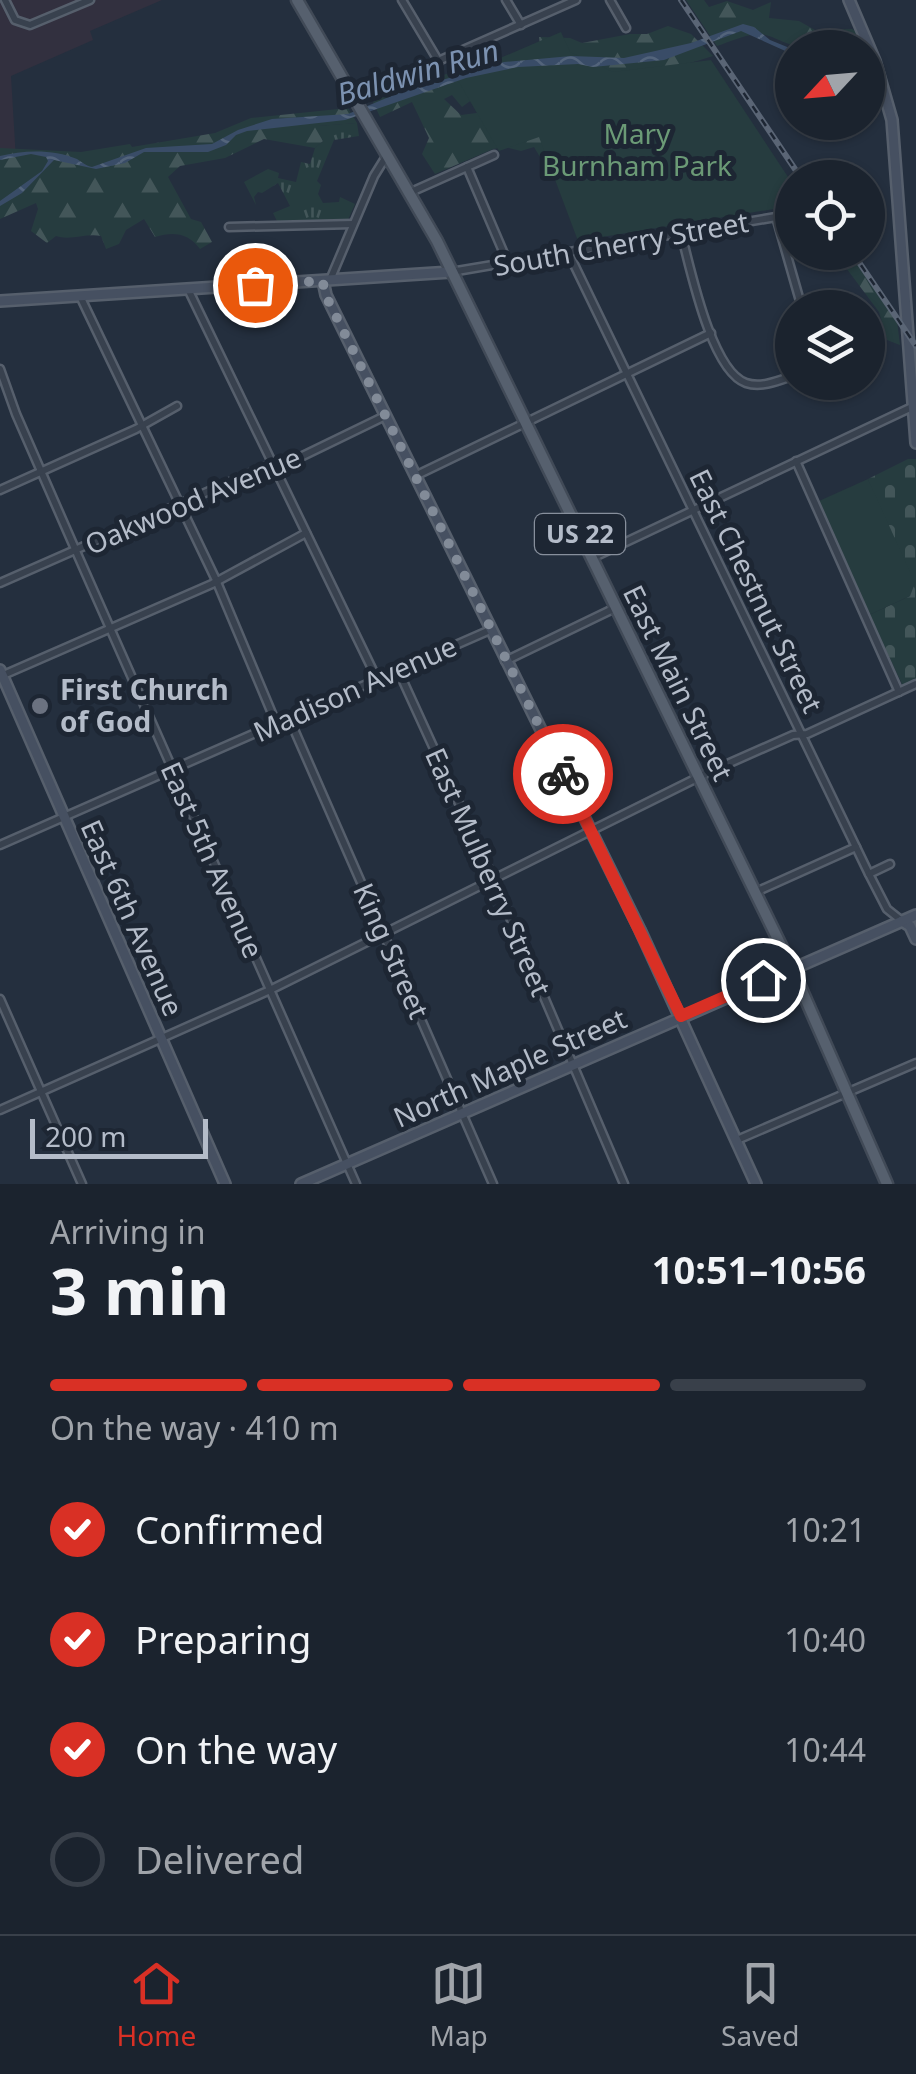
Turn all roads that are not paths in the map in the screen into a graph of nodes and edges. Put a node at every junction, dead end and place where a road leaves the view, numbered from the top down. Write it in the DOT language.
graph roads {
  1 [pos="5,0"];
  2 [pos="90,0"];
  3 [pos="297,0"];
  4 [pos="402,0"];
  5 [pos="506,0"];
  6 [pos="576,0"];
  7 [pos="610,0"];
  8 [pos="848,0"];
  9 [pos="520,25"];
  10 [pos="626,28"];
  11 [pos="439,62"];
  12 [pos="402,77"];
  13 [pos="388,154"];
  14 [pos="494,155"];
  15 [pos="467,167"];
  16 [pos="411,192"];
  17 [pos="775,216"];
  18 [pos="353,224"];
  19 [pos="229,227"];
  20 [pos="681,233"];
  21 [pos="568,252"];
  22 [pos="508,263"];
  23 [pos="451,272"];
  24 [pos="326,280"];
  25 [pos="188,289"];
  26 [pos="80,296"];
  27 [pos="0,301"];
  28 [pos="711,334"];
  29 [pos="0,370"];
  30 [pos="628,374"];
  31 [pos="775,381"];
  32 [pos="177,406"];
  33 [pos="912,406"];
  34 [pos="385,416"];
  35 [pos="526,423"];
  36 [pos="140,424"];
  37 [pos="916,444"];
  38 [pos="796,461"];
  39 [pos="274,466"];
  40 [pos="41,471"];
  41 [pos="414,476"];
  42 [pos="0,490"];
  43 [pos="179,504"];
  44 [pos="693,510"];
  45 [pos="306,533"];
  46 [pos="75,550"];
  47 [pos="592,558"];
  48 [pos="216,580"];
  49 [pos="0,583"];
  50 [pos="616,607"];
  51 [pos="110,628"];
  52 [pos="490,630"];
  53 [pos="505,661"];
  54 [pos="398,670"];
  55 [pos="1,674"];
  56 [pos="377,679"];
  57 [pos="916,684"];
  58 [pos="899,692"];
  59 [pos="289,718"];
  60 [pos="276,723"];
  61 [pos="800,734"];
  62 [pos="172,769"];
  63 [pos="699,777"];
  64 [pos="63,816"];
  65 [pos="591,831"];
  66 [pos="0,845"];
  67 [pos="856,847"];
  68 [pos="890,864"];
  69 [pos="868,874"];
  70 [pos="494,880"];
  71 [pos="756,892"];
  72 [pos="916,915"];
  73 [pos="902,921"];
  74 [pos="384,934"];
  75 [pos="916,939"];
  76 [pos="792,968"];
  77 [pos="270,990"];
  78 [pos="0,999"];
  79 [pos="681,1016"];
  80 [pos="161,1040"];
  81 [pos="916,1063"];
  82 [pos="573,1066"];
  83 [pos="40,1092"];
  84 [pos="848,1093"];
  85 [pos="0,1110"];
  86 [pos="464,1114"];
  87 [pos="737,1140"];
  88 [pos="347,1164"];
  89 [pos="82,1184"];
  90 [pos="224,1184"];
  91 [pos="301,1184"];
  92 [pos="356,1184"];
  93 [pos="493,1184"];
  94 [pos="624,1184"];
  95 [pos="756,1184"];
  96 [pos="887,1184"];
  1 -- 2 [label="street"];
  3 -- 13 [label="main road, East Main Street / US 22"];
  4 -- 11 [label="street"];
  5 -- 9 [label="street"];
  6 -- 9 [label="street"];
  7 -- 10 [label="street"];
  8 -- 33 [label="street"];
  9 -- 11 [label="street"];
  11 -- 12 [label="street"];
  13 -- 16 [label="main road, East Main Street / US 22"];
  13 -- 18 [label="street"];
  14 -- 15 [label="street"];
  15 -- 16 [label="street"];
  15 -- 22 [label="street"];
  16 -- 23 [label="main road, East Main Street / US 22"];
  17 -- 20 [label="street, South Cherry Street"];
  18 -- 19 [label="street"];
  18 -- 24 [label="street"];
  20 -- 21 [label="street, South Cherry Street"];
  20 -- 28 [label="street"];
  21 -- 22 [label="street, South Cherry Street"];
  21 -- 30 [label="street, East Chestnut Street"];
  22 -- 23 [label="street, South Cherry Street"];
  23 -- 24 [label="street"];
  23 -- 35 [label="main road, East Main Street / US 22"];
  24 -- 25 [label="street"];
  24 -- 34 [label="street"];
  25 -- 26 [label="street"];
  25 -- 39 [label="street"];
  26 -- 27 [label="street"];
  26 -- 36 [label="street"];
  28 -- 30 [label="street"];
  28 -- 31 [label="street"];
  29 -- 40 [label="street, East 5th Avenue"];
  30 -- 35 [label="street"];
  30 -- 44 [label="street, East Chestnut Street"];
  32 -- 36 [label="street"];
  33 -- 37 [label="street"];
  33 -- 38 [label="street"];
  34 -- 39 [label="street, Oakwood Avenue"];
  34 -- 41 [label="street"];
  35 -- 41 [label="street"];
  35 -- 47 [label="main road, East Main Street / US 22"];
  36 -- 40 [label="street"];
  36 -- 43 [label="street"];
  38 -- 44 [label="street"];
  38 -- 58 [label="street"];
  39 -- 43 [label="street, Oakwood Avenue"];
  39 -- 45 [label="street"];
  40 -- 42 [label="street"];
  40 -- 46 [label="street, East 5th Avenue"];
  41 -- 52 [label="street"];
  43 -- 46 [label="street, Oakwood Avenue"];
  43 -- 48 [label="street"];
  44 -- 47 [label="street"];
  44 -- 61 [label="street, East Chestnut Street"];
  45 -- 48 [label="street"];
  45 -- 56 [label="street"];
  46 -- 49 [label="street, Oakwood Avenue"];
  46 -- 51 [label="street, East 5th Avenue"];
  47 -- 50 [label="main road, East Main Street / US 22"];
  48 -- 51 [label="street"];
  48 -- 60 [label="street"];
  50 -- 53 [label="street"];
  50 -- 63 [label="main road, East Main Street / US 22"];
  51 -- 55 [label="street"];
  51 -- 62 [label="street, East 5th Avenue"];
  52 -- 53 [label="street"];
  52 -- 54 [label="street, Madison Avenue"];
  53 -- 65 [label="street"];
  54 -- 56 [label="street, Madison Avenue"];
  54 -- 70 [label="street, East Mulberry Street"];
  55 -- 64 [label="street, East 6th Avenue"];
  56 -- 59 [label="street, Madison Avenue"];
  57 -- 58 [label="street"];
  58 -- 61 [label="street"];
  59 -- 60 [label="street, Madison Avenue"];
  59 -- 74 [label="street, King Street"];
  60 -- 62 [label="street, Madison Avenue"];
  61 -- 63 [label="street"];
  61 -- 67 [label="street, East Chestnut Street"];
  62 -- 64 [label="street, Madison Avenue"];
  62 -- 77 [label="street, East 5th Avenue"];
  63 -- 65 [label="street"];
  63 -- 71 [label="main road, East Main Street / US 22"];
  64 -- 66 [label="street, Madison Avenue"];
  64 -- 80 [label="street, East 6th Avenue"];
  65 -- 70 [label="street"];
  65 -- 79 [label="street"];
  67 -- 69 [label="street, East Chestnut Street"];
  67 -- 71 [label="street"];
  68 -- 69 [label="street"];
  69 -- 73 [label="street, East Chestnut Street"];
  70 -- 74 [label="street"];
  70 -- 82 [label="street, East Mulberry Street"];
  71 -- 76 [label="main road, East Main Street / US 22"];
  72 -- 73 [label="street, North Maple Street"];
  73 -- 75 [label="street, East Chestnut Street"];
  73 -- 76 [label="street, North Maple Street"];
  74 -- 77 [label="street"];
  74 -- 86 [label="street, King Street"];
  76 -- 79 [label="street, North Maple Street"];
  76 -- 84 [label="main road, East Main Street / US 22"];
  77 -- 80 [label="street"];
  77 -- 88 [label="street, East 5th Avenue"];
  78 -- 83 [label="street"];
  79 -- 82 [label="street, North Maple Street"];
  79 -- 87 [label="street"];
  80 -- 83 [label="street"];
  80 -- 90 [label="street, East 6th Avenue"];
  81 -- 84 [label="street"];
  82 -- 86 [label="street, North Maple Street"];
  82 -- 94 [label="street, East Mulberry Street"];
  83 -- 85 [label="street"];
  83 -- 89 [label="street"];
  84 -- 87 [label="street"];
  84 -- 96 [label="main road, East Main Street / US 22"];
  86 -- 88 [label="street, North Maple Street"];
  86 -- 93 [label="street, King Street"];
  87 -- 95 [label="street"];
  88 -- 91 [label="street, North Maple Street"];
  88 -- 92 [label="street, East 5th Avenue"];
}
